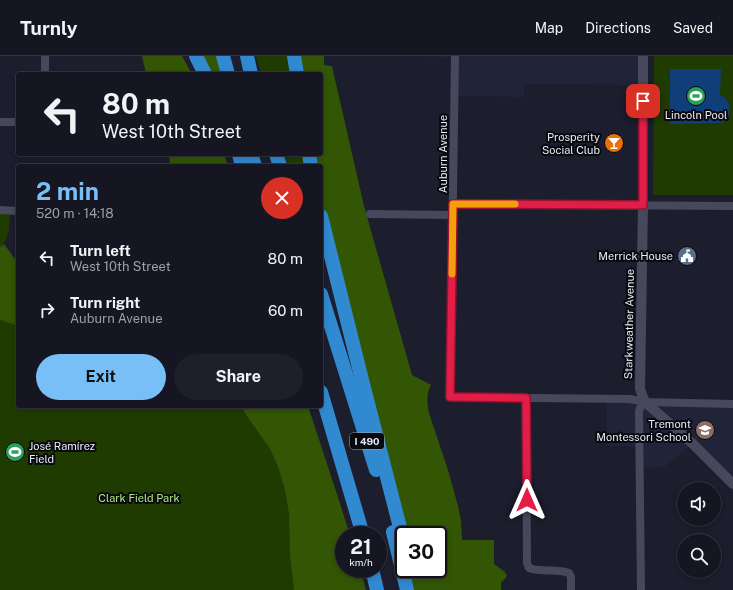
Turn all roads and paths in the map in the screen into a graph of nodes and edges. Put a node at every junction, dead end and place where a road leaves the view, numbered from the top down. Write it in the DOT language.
graph roads {
  1 [pos="45,56"];
  2 [pos="196,56"];
  3 [pos="223,56"];
  4 [pos="247,56"];
  5 [pos="294,56"];
  6 [pos="455,56"];
  7 [pos="643,56"];
  8 [pos="45,72"];
  9 [pos="204,72"];
  10 [pos="227,72"];
  11 [pos="251,72"];
  12 [pos="296,72"];
  13 [pos="0,122"];
  14 [pos="16,122"];
  15 [pos="453,204"];
  16 [pos="643,205"];
  17 [pos="733,206"];
  18 [pos="0,210"];
  19 [pos="16,211"];
  20 [pos="370,214"];
  21 [pos="453,215"];
  22 [pos="323,224"];
  23 [pos="323,300"];
  24 [pos="526,398"];
  25 [pos="323,399"];
  26 [pos="645,402"];
  27 [pos="733,404"];
  28 [pos="318,408"];
  29 [pos="733,484"];
  30 [pos="359,526"];
  31 [pos="359,526"];
  32 [pos="400,526"];
  33 [pos="374,578"];
  34 [pos="406,578"];
  35 [pos="377,590"];
  36 [pos="407,590"];
  37 [pos="571,590"];
  38 [pos="641,590"];
  1 -- 8 [label="street"];
  2 -- 9 [label="highway"];
  3 -- 10 [label="highway"];
  4 -- 11 [label="highway"];
  5 -- 12 [label="highway"];
  6 -- 15 [label="street, Auburn Avenue"];
  7 -- 16 [label="street, Starkweather Avenue"];
  13 -- 14 [label="street"];
  15 -- 16 [label="street"];
  15 -- 21 [label="street, Auburn Avenue"];
  16 -- 17 [label="street"];
  16 -- 26 [label="street, Starkweather Avenue"];
  18 -- 19 [label="street"];
  20 -- 21 [label="street"];
  21 -- 24 [label="street, Auburn Avenue"];
  22 -- 32 [label="highway"];
  23 -- 36 [label="highway, I 490"];
  24 -- 26 [label="street"];
  24 -- 37 [label="street"];
  25 -- 30 [label="highway, I 490"];
  26 -- 27 [label="street"];
  26 -- 29 [label="street"];
  26 -- 38 [label="street, Starkweather Avenue"];
  28 -- 31 [label="highway"];
  33 -- 35 [label="highway"];
  34 -- 36 [label="highway"];
}
